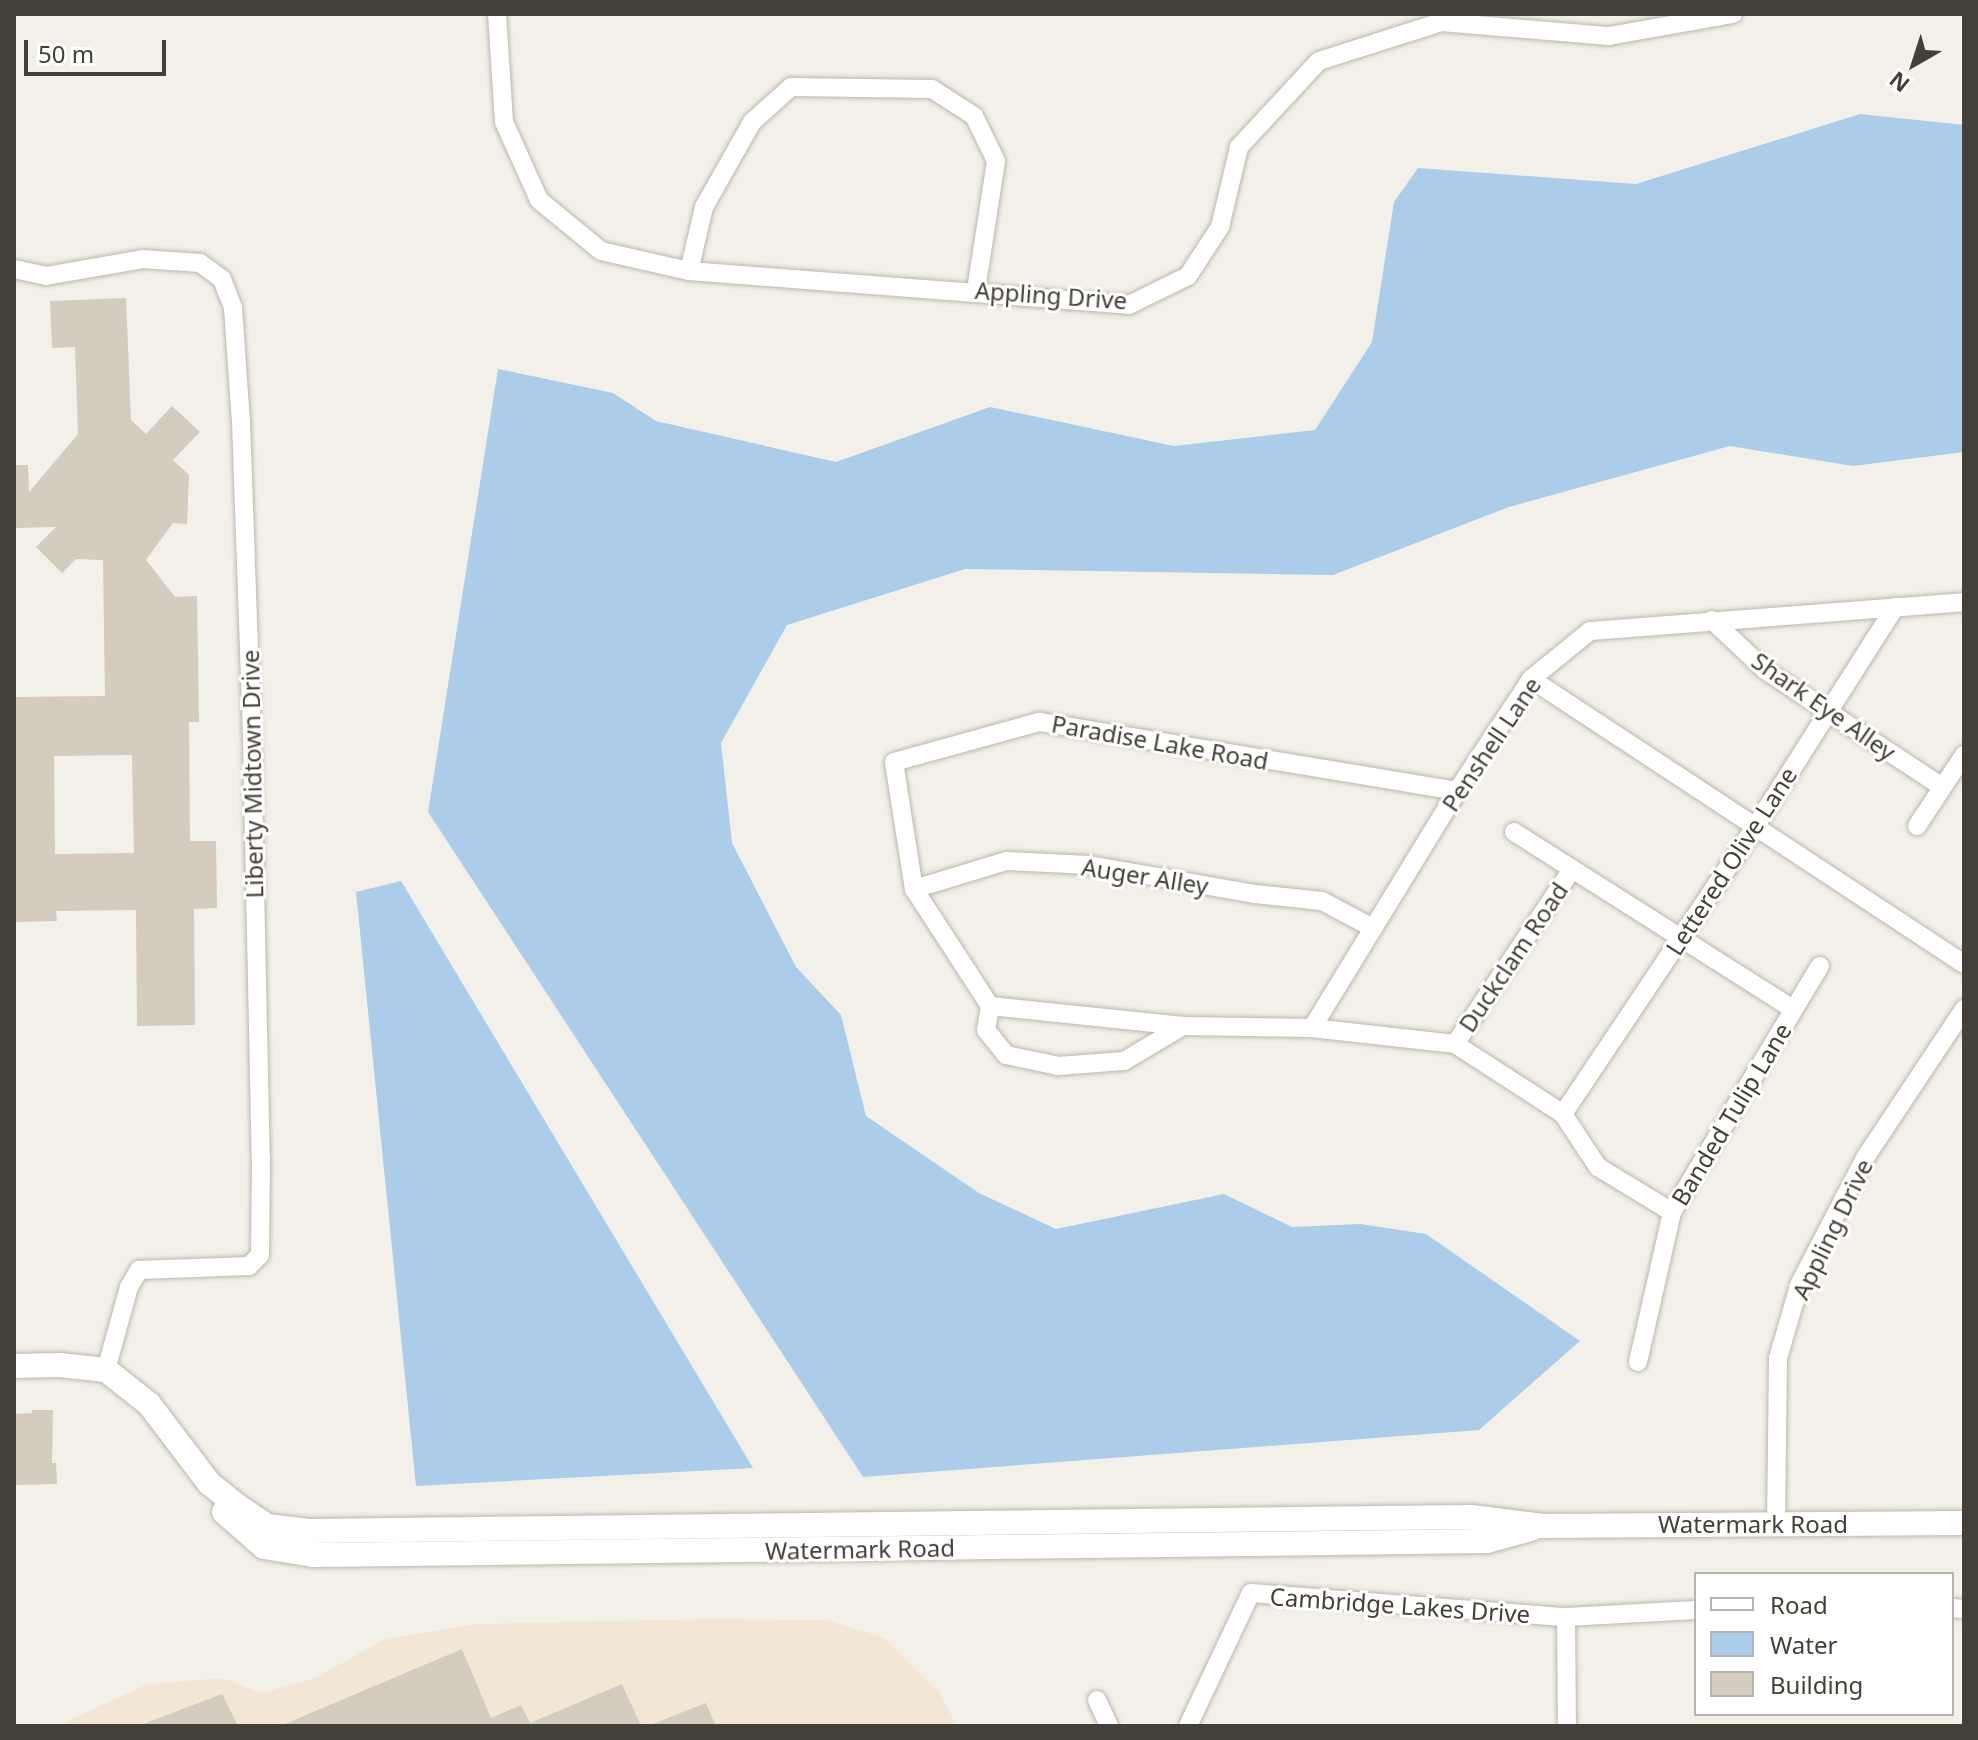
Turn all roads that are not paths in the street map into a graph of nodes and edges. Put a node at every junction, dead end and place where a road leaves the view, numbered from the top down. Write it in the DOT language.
graph roads {
  1 [pos="497,14"];
  2 [pos="1733,14"];
  3 [pos="14,269"];
  4 [pos="689,271"];
  5 [pos="976,290"];
  6 [pos="1964,602"];
  7 [pos="1895,607"];
  8 [pos="1712,620"];
  9 [pos="1531,679"];
  10 [pos="1827,714"];
  11 [pos="1964,755"];
  12 [pos="1941,786"];
  13 [pos="1457,791"];
  14 [pos="1917,826"];
  15 [pos="1755,827"];
  16 [pos="1514,832"];
  17 [pos="1571,871"];
  18 [pos="914,889"];
  19 [pos="1373,928"];
  20 [pos="1681,938"];
  21 [pos="1964,964"];
  22 [pos="1820,966"];
  23 [pos="990,1006"];
  24 [pos="1793,1009"];
  25 [pos="1964,1009"];
  26 [pos="1183,1026"];
  27 [pos="1312,1028"];
  28 [pos="1455,1044"];
  29 [pos="1563,1114"];
  30 [pos="1672,1212"];
  31 [pos="1638,1362"];
  32 [pos="14,1366"];
  33 [pos="106,1370"];
  34 [pos="1964,1523"];
  35 [pos="1776,1524"];
  36 [pos="1694,1610"];
  37 [pos="1566,1617"];
  38 [pos="1097,1700"];
  39 [pos="1109,1726"];
  40 [pos="1188,1726"];
  41 [pos="1567,1726"];
  1 -- 4 [label="street, Appling Drive"];
  2 -- 5 [label="street, Appling Drive"];
  3 -- 33 [label="street, Liberty Midtown Drive"];
  4 -- 5 [label="street, Appling Drive"];
  4 -- 5 [label="street"];
  6 -- 7 [label="street, Penshell Lane"];
  7 -- 8 [label="street, Penshell Lane"];
  7 -- 10 [label="street, Lettered Olive Lane"];
  8 -- 9 [label="street, Penshell Lane"];
  8 -- 10 [label="street, Shark Eye Alley"];
  9 -- 13 [label="street, Penshell Lane"];
  9 -- 15 [label="street"];
  10 -- 12 [label="street, Shark Eye Alley"];
  10 -- 15 [label="street, Lettered Olive Lane"];
  11 -- 12 [label="street"];
  12 -- 14 [label="street"];
  13 -- 18 [label="street, Paradise Lake Road"];
  13 -- 19 [label="street, Penshell Lane"];
  15 -- 20 [label="street, Lettered Olive Lane"];
  15 -- 21 [label="street"];
  16 -- 17 [label="street"];
  17 -- 20 [label="street"];
  17 -- 28 [label="street, Duckclam Road"];
  18 -- 19 [label="street, Auger Alley"];
  18 -- 23 [label="street, Paradise Lake Road"];
  19 -- 27 [label="street, Penshell Lane"];
  20 -- 24 [label="street"];
  20 -- 29 [label="street, Lettered Olive Lane"];
  22 -- 24 [label="street, Banded Tulip Lane"];
  23 -- 26 [label="street"];
  23 -- 26 [label="street, Paradise Lake Road"];
  24 -- 30 [label="street, Banded Tulip Lane"];
  25 -- 35 [label="street, Appling Drive"];
  26 -- 27 [label="street"];
  27 -- 28 [label="street"];
  28 -- 29 [label="street"];
  29 -- 30 [label="street"];
  30 -- 31 [label="street, Banded Tulip Lane"];
  32 -- 33 [label="street"];
  33 -- 35 [label="street, Watermark Road"];
  34 -- 35 [label="street, Watermark Road"];
  36 -- 37 [label="street, Cambridge Lakes Drive"];
  37 -- 40 [label="street, Cambridge Lakes Drive"];
  37 -- 41 [label="street"];
  38 -- 39 [label="street"];
}
